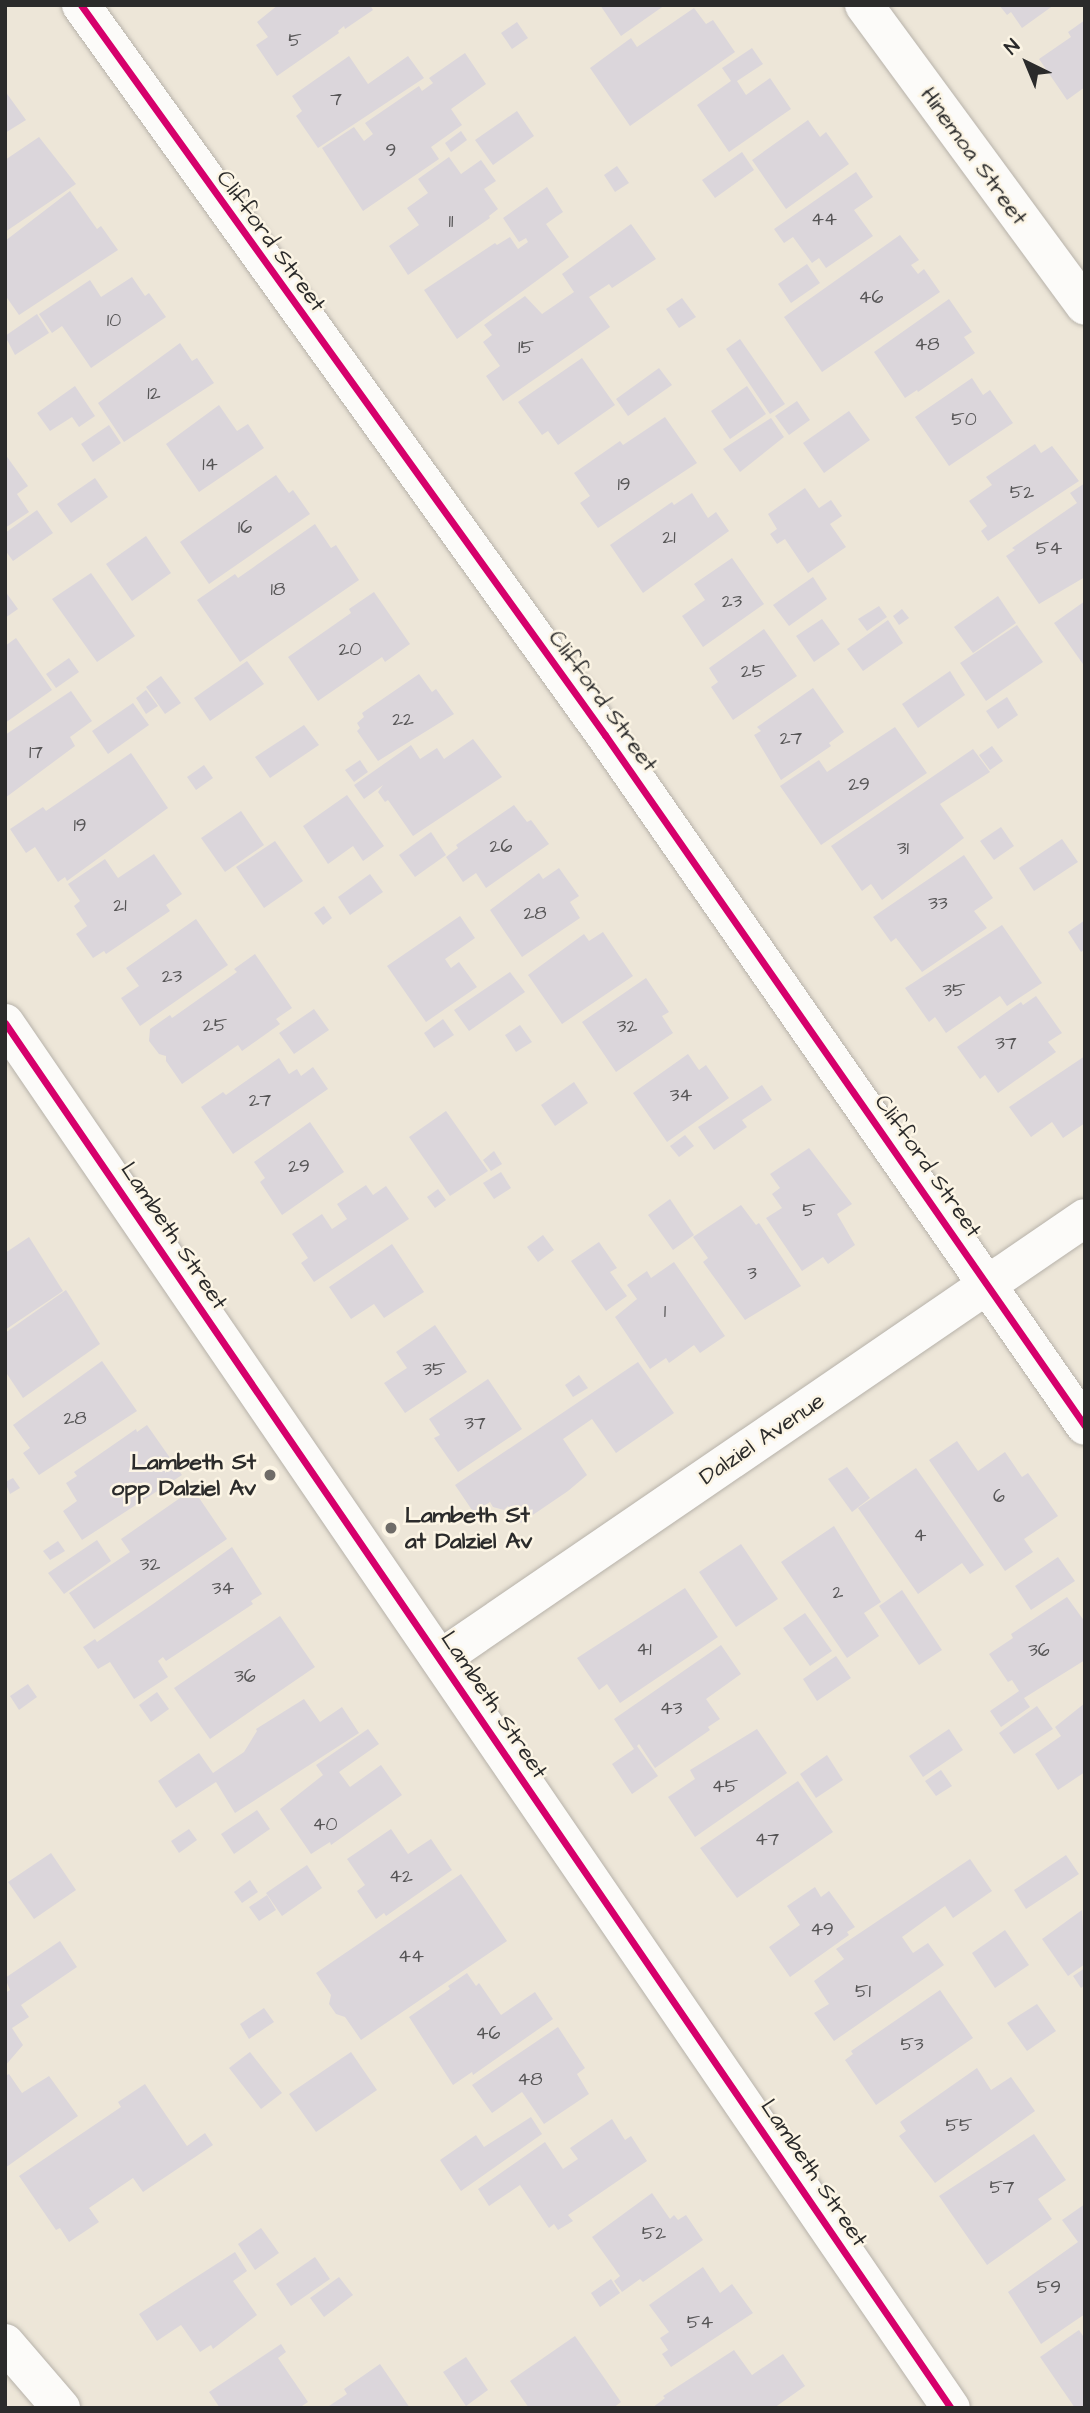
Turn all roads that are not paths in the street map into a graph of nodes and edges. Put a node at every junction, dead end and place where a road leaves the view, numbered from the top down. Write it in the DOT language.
graph roads {
  1 [pos="81,5"];
  2 [pos="864,5"];
  3 [pos="1085,306"];
  4 [pos="5,1023"];
  5 [pos="1085,1218"];
  6 [pos="987,1286"];
  7 [pos="1085,1426"];
  8 [pos="440,1659"];
  9 [pos="5,2343"];
  10 [pos="61,2408"];
  11 [pos="951,2408"];
  1 -- 6 [label="street, Clifford Street"];
  2 -- 3 [label="street, Hinemoa Street"];
  4 -- 8 [label="street, Lambeth Street"];
  5 -- 6 [label="street, Dalziel Avenue"];
  6 -- 7 [label="street, Clifford Street"];
  6 -- 8 [label="street, Dalziel Avenue"];
  8 -- 11 [label="street, Lambeth Street"];
  9 -- 10 [label="street"];
}
